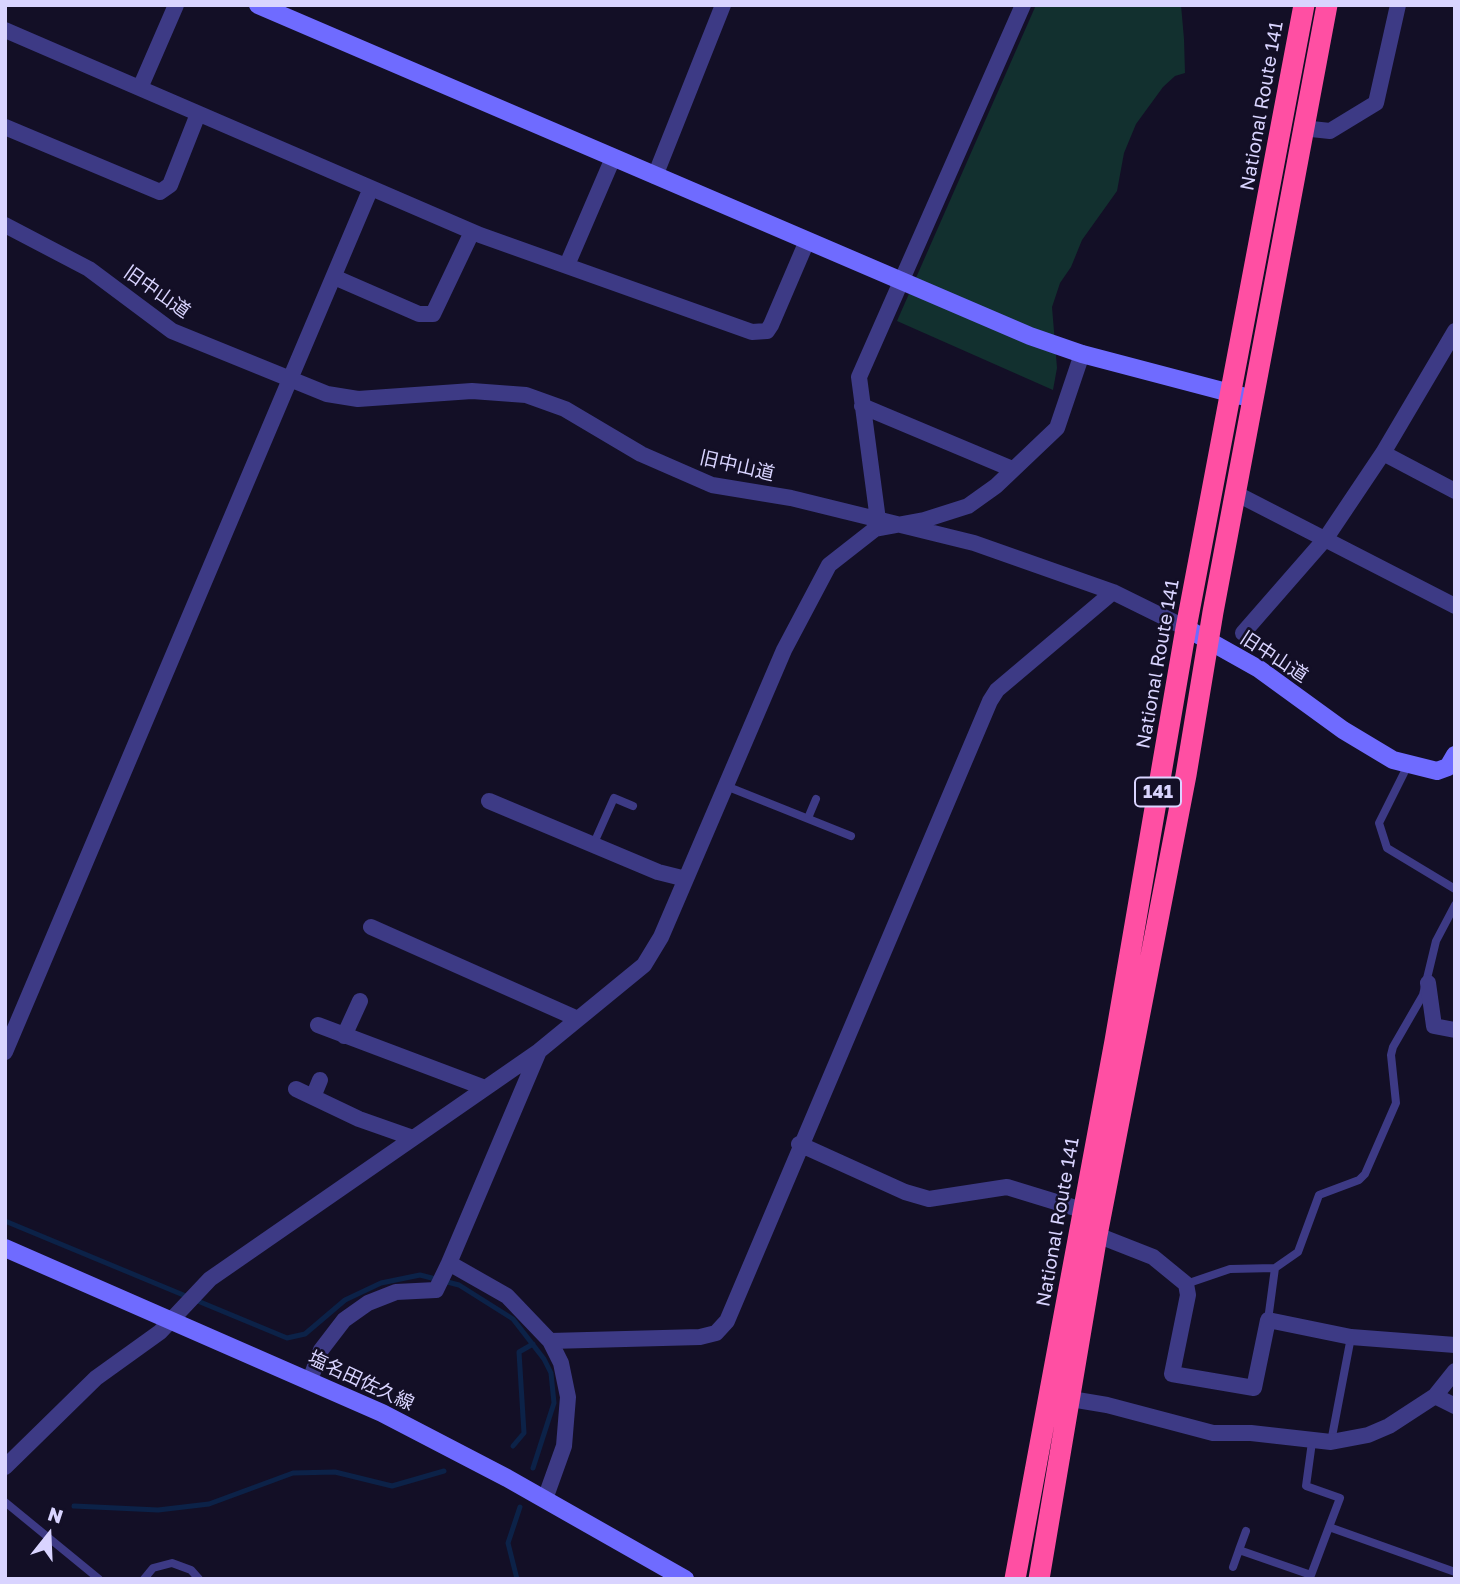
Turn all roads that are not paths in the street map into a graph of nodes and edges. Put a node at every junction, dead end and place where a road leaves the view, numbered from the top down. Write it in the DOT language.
graph roads {
  1 [pos="176,5"];
  2 [pos="258,5"];
  3 [pos="723,5"];
  4 [pos="1023,5"];
  5 [pos="1304,5"];
  6 [pos="1327,5"];
  7 [pos="1398,5"];
  8 [pos="7,36"];
  9 [pos="140,88"];
  10 [pos="198,114"];
  11 [pos="5,127"];
  12 [pos="1302,128"];
  13 [pos="613,158"];
  14 [pos="655,176"];
  15 [pos="371,188"];
  16 [pos="5,225"];
  17 [pos="472,232"];
  18 [pos="807,241"];
  19 [pos="567,265"];
  20 [pos="334,276"];
  21 [pos="901,282"];
  22 [pos="1455,331"];
  23 [pos="1082,354"];
  24 [pos="289,380"];
  25 [pos="1231,394"];
  26 [pos="1253,399"];
  27 [pos="862,406"];
  28 [pos="1383,453"];
  29 [pos="1012,469"];
  30 [pos="1455,491"];
  31 [pos="1237,494"];
  32 [pos="885,522"];
  33 [pos="1326,538"];
  34 [pos="1113,592"];
  35 [pos="1455,606"];
  36 [pos="1186,628"];
  37 [pos="1242,634"];
  38 [pos="1209,640"];
  39 [pos="1408,765"];
  40 [pos="1452,766"];
  41 [pos="726,786"];
  42 [pos="816,799"];
  43 [pos="489,801"];
  44 [pos="633,806"];
  45 [pos="808,818"];
  46 [pos="852,836"];
  47 [pos="594,844"];
  48 [pos="686,879"];
  49 [pos="1455,889"];
  50 [pos="1455,905"];
  51 [pos="371,927"];
  52 [pos="458,946"];
  53 [pos="451,962"];
  54 [pos="1428,983"];
  55 [pos="360,1001"];
  56 [pos="578,1018"];
  57 [pos="318,1025"];
  58 [pos="1455,1030"];
  59 [pos="344,1036"];
  60 [pos="539,1051"];
  61 [pos="5,1052"];
  62 [pos="320,1080"];
  63 [pos="485,1088"];
  64 [pos="296,1090"];
  65 [pos="313,1097"];
  66 [pos="413,1138"];
  67 [pos="799,1144"];
  68 [pos="1082,1210"];
  69 [pos="1097,1235"];
  70 [pos="5,1248"];
  71 [pos="447,1266"];
  72 [pos="1275,1268"];
  73 [pos="1186,1284"];
  74 [pos="173,1319"];
  75 [pos="1268,1320"];
  76 [pos="1351,1337"];
  77 [pos="550,1341"];
  78 [pos="1455,1345"];
  79 [pos="1455,1371"];
  80 [pos="310,1380"];
  81 [pos="1435,1396"];
  82 [pos="1071,1399"];
  83 [pos="1455,1406"];
  84 [pos="1312,1442"];
  85 [pos="1331,1442"];
  86 [pos="5,1467"];
  87 [pos="545,1499"];
  88 [pos="5,1502"];
  89 [pos="1329,1527"];
  90 [pos="1246,1531"];
  91 [pos="1239,1550"];
  92 [pos="1233,1567"];
  93 [pos="1455,1573"];
  94 [pos="99,1579"];
  95 [pos="144,1579"];
  96 [pos="199,1579"];
  97 [pos="685,1579"];
  98 [pos="1015,1579"];
  99 [pos="1039,1579"];
  1 -- 9 [label="street"];
  2 -- 13 [label="street"];
  3 -- 14 [label="street"];
  4 -- 21 [label="street"];
  5 -- 25 [label="highway, National Route 141 / 141"];
  6 -- 12 [label="highway, 141"];
  7 -- 12 [label="street"];
  8 -- 9 [label="street"];
  9 -- 10 [label="street"];
  10 -- 11 [label="street"];
  10 -- 15 [label="street"];
  12 -- 26 [label="highway, 141"];
  13 -- 14 [label="street"];
  13 -- 19 [label="street"];
  14 -- 18 [label="street"];
  15 -- 17 [label="street"];
  15 -- 20 [label="street"];
  16 -- 24 [label="street, 旧中山道"];
  17 -- 19 [label="street"];
  17 -- 20 [label="street"];
  18 -- 19 [label="street"];
  18 -- 21 [label="street"];
  20 -- 24 [label="street"];
  21 -- 23 [label="street"];
  21 -- 27 [label="street"];
  22 -- 28 [label="street"];
  23 -- 25 [label="street"];
  23 -- 29 [label="street"];
  24 -- 32 [label="street, 旧中山道"];
  24 -- 61 [label="street"];
  25 -- 26 [label="street"];
  25 -- 36 [label="highway, National Route 141 / 141"];
  26 -- 31 [label="highway, 141"];
  27 -- 29 [label="street"];
  27 -- 32 [label="street"];
  28 -- 30 [label="street"];
  28 -- 33 [label="street"];
  29 -- 32 [label="street"];
  31 -- 33 [label="street"];
  31 -- 38 [label="highway, 141"];
  32 -- 34 [label="street, 旧中山道"];
  32 -- 41 [label="street"];
  33 -- 35 [label="street"];
  33 -- 37 [label="street"];
  34 -- 36 [label="street, 旧中山道"];
  34 -- 67 [label="street"];
  36 -- 38 [label="street, 旧中山道"];
  36 -- 68 [label="highway, National Route 141 / 141"];
  38 -- 39 [label="street, 旧中山道"];
  38 -- 69 [label="highway, 141"];
  39 -- 40 [label="street, 旧中山道"];
  39 -- 49 [label="lane"];
  41 -- 45 [label="lane"];
  41 -- 48 [label="street"];
  42 -- 45 [label="lane"];
  43 -- 47 [label="street"];
  44 -- 47 [label="lane"];
  45 -- 46 [label="lane"];
  47 -- 48 [label="street"];
  48 -- 56 [label="street"];
  50 -- 54 [label="lane"];
  51 -- 53 [label="street"];
  52 -- 53 [label="street"];
  53 -- 56 [label="street"];
  54 -- 58 [label="street"];
  54 -- 72 [label="lane"];
  55 -- 59 [label="street"];
  56 -- 60 [label="street"];
  57 -- 59 [label="street"];
  59 -- 63 [label="street"];
  60 -- 63 [label="street"];
  60 -- 71 [label="street"];
  62 -- 65 [label="street"];
  63 -- 66 [label="street"];
  64 -- 65 [label="street"];
  65 -- 66 [label="street"];
  66 -- 74 [label="street"];
  67 -- 68 [label="street"];
  67 -- 77 [label="street"];
  68 -- 98 [label="highway, National Route 141 / 141"];
  69 -- 73 [label="street"];
  69 -- 82 [label="highway, 141"];
  70 -- 74 [label="street, 塩名田佐久線"];
  71 -- 77 [label="street"];
  71 -- 80 [label="street"];
  72 -- 73 [label="lane"];
  72 -- 75 [label="lane"];
  73 -- 75 [label="street"];
  74 -- 80 [label="street, 塩名田佐久線"];
  74 -- 86 [label="street"];
  75 -- 76 [label="street"];
  76 -- 78 [label="street"];
  76 -- 85 [label="lane"];
  77 -- 87 [label="street"];
  79 -- 81 [label="street"];
  80 -- 87 [label="street, 塩名田佐久線"];
  81 -- 83 [label="street"];
  81 -- 85 [label="street"];
  82 -- 84 [label="street"];
  82 -- 99 [label="highway, 141"];
  84 -- 85 [label="street"];
  84 -- 89 [label="lane"];
  87 -- 97 [label="street, 塩名田佐久線"];
  88 -- 94 [label="lane"];
  89 -- 91 [label="lane"];
  89 -- 93 [label="lane"];
  90 -- 91 [label="lane"];
  91 -- 92 [label="lane"];
  95 -- 96 [label="lane"];
}
